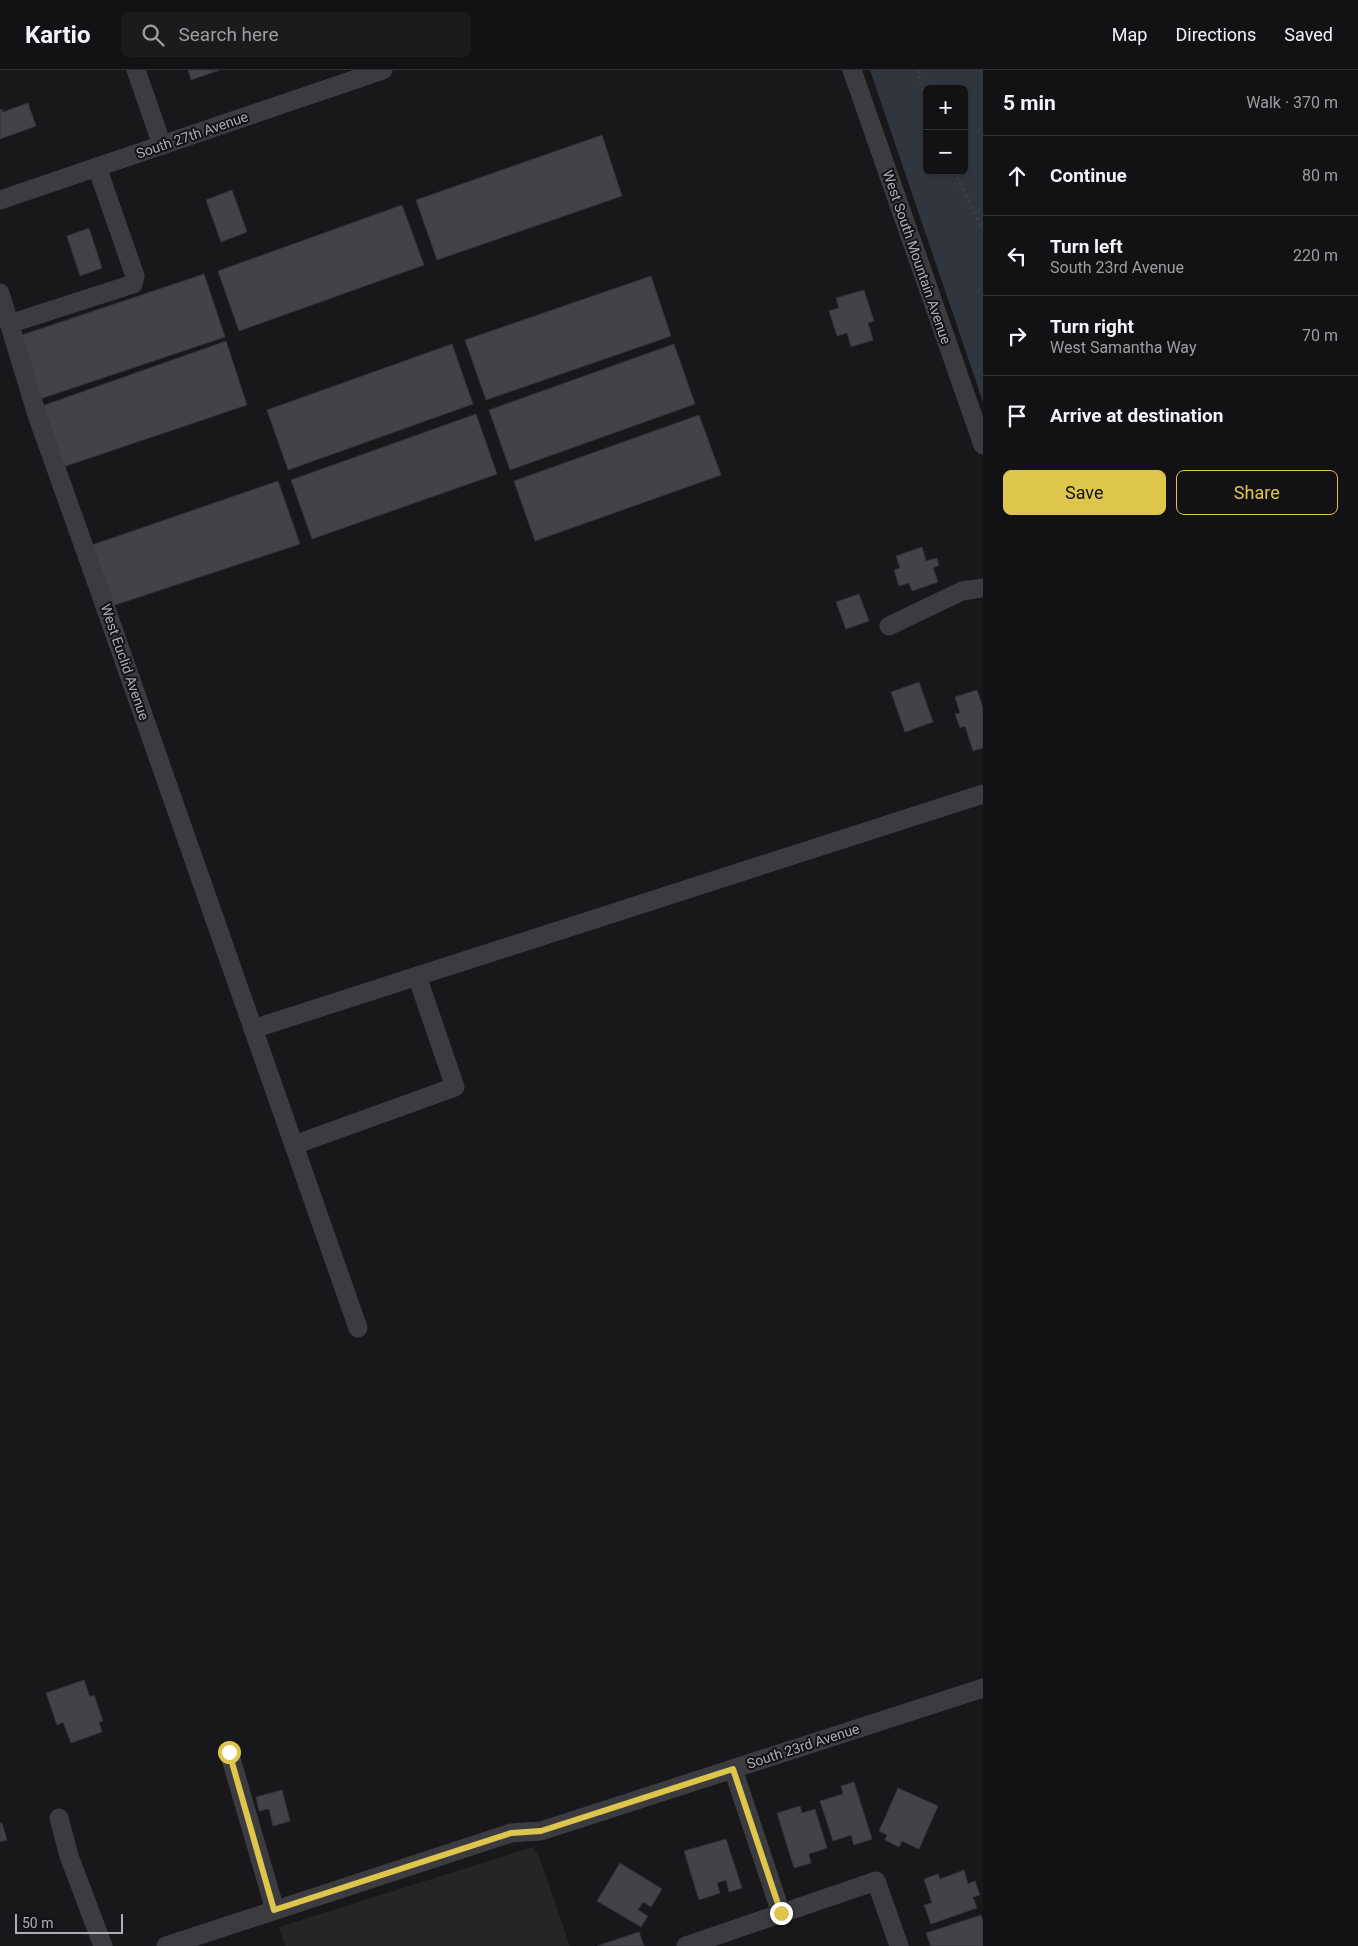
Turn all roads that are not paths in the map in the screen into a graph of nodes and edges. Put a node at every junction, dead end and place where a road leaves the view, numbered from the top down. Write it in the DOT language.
graph roads {
  1 [pos="136,70"];
  2 [pos="383,70"];
  3 [pos="852,70"];
  4 [pos="162,145"];
  5 [pos="97,167"];
  6 [pos="0,200"];
  7 [pos="0,294"];
  8 [pos="9,324"];
  9 [pos="983,444"];
  10 [pos="983,588"];
  11 [pos="889,626"];
  12 [pos="983,794"];
  13 [pos="417,976"];
  14 [pos="253,1028"];
  15 [pos="294,1145"];
  16 [pos="358,1328"];
  17 [pos="983,1688"];
  18 [pos="229,1752"];
  19 [pos="733,1769"];
  20 [pos="59,1818"];
  21 [pos="274,1910"];
  22 [pos="781,1913"];
  23 [pos="103,1946"];
  24 [pos="166,1946"];
  25 [pos="686,1946"];
  26 [pos="899,1946"];
  1 -- 4 [label="street"];
  2 -- 4 [label="street, South 27th Avenue"];
  3 -- 9 [label="street, West South Mountain Avenue"];
  4 -- 5 [label="street, South 27th Avenue"];
  5 -- 6 [label="street, South 27th Avenue"];
  5 -- 8 [label="street"];
  7 -- 8 [label="street, West Euclid Avenue"];
  8 -- 14 [label="street, West Euclid Avenue"];
  10 -- 11 [label="street"];
  12 -- 13 [label="street"];
  13 -- 14 [label="street"];
  13 -- 15 [label="street"];
  14 -- 15 [label="street, West Euclid Avenue"];
  15 -- 16 [label="street, West Euclid Avenue"];
  17 -- 19 [label="street, South 23rd Avenue"];
  18 -- 21 [label="street"];
  19 -- 21 [label="street, South 23rd Avenue"];
  19 -- 22 [label="street"];
  20 -- 23 [label="street"];
  21 -- 24 [label="street, South 23rd Avenue"];
  22 -- 25 [label="street"];
  22 -- 26 [label="street"];
}
